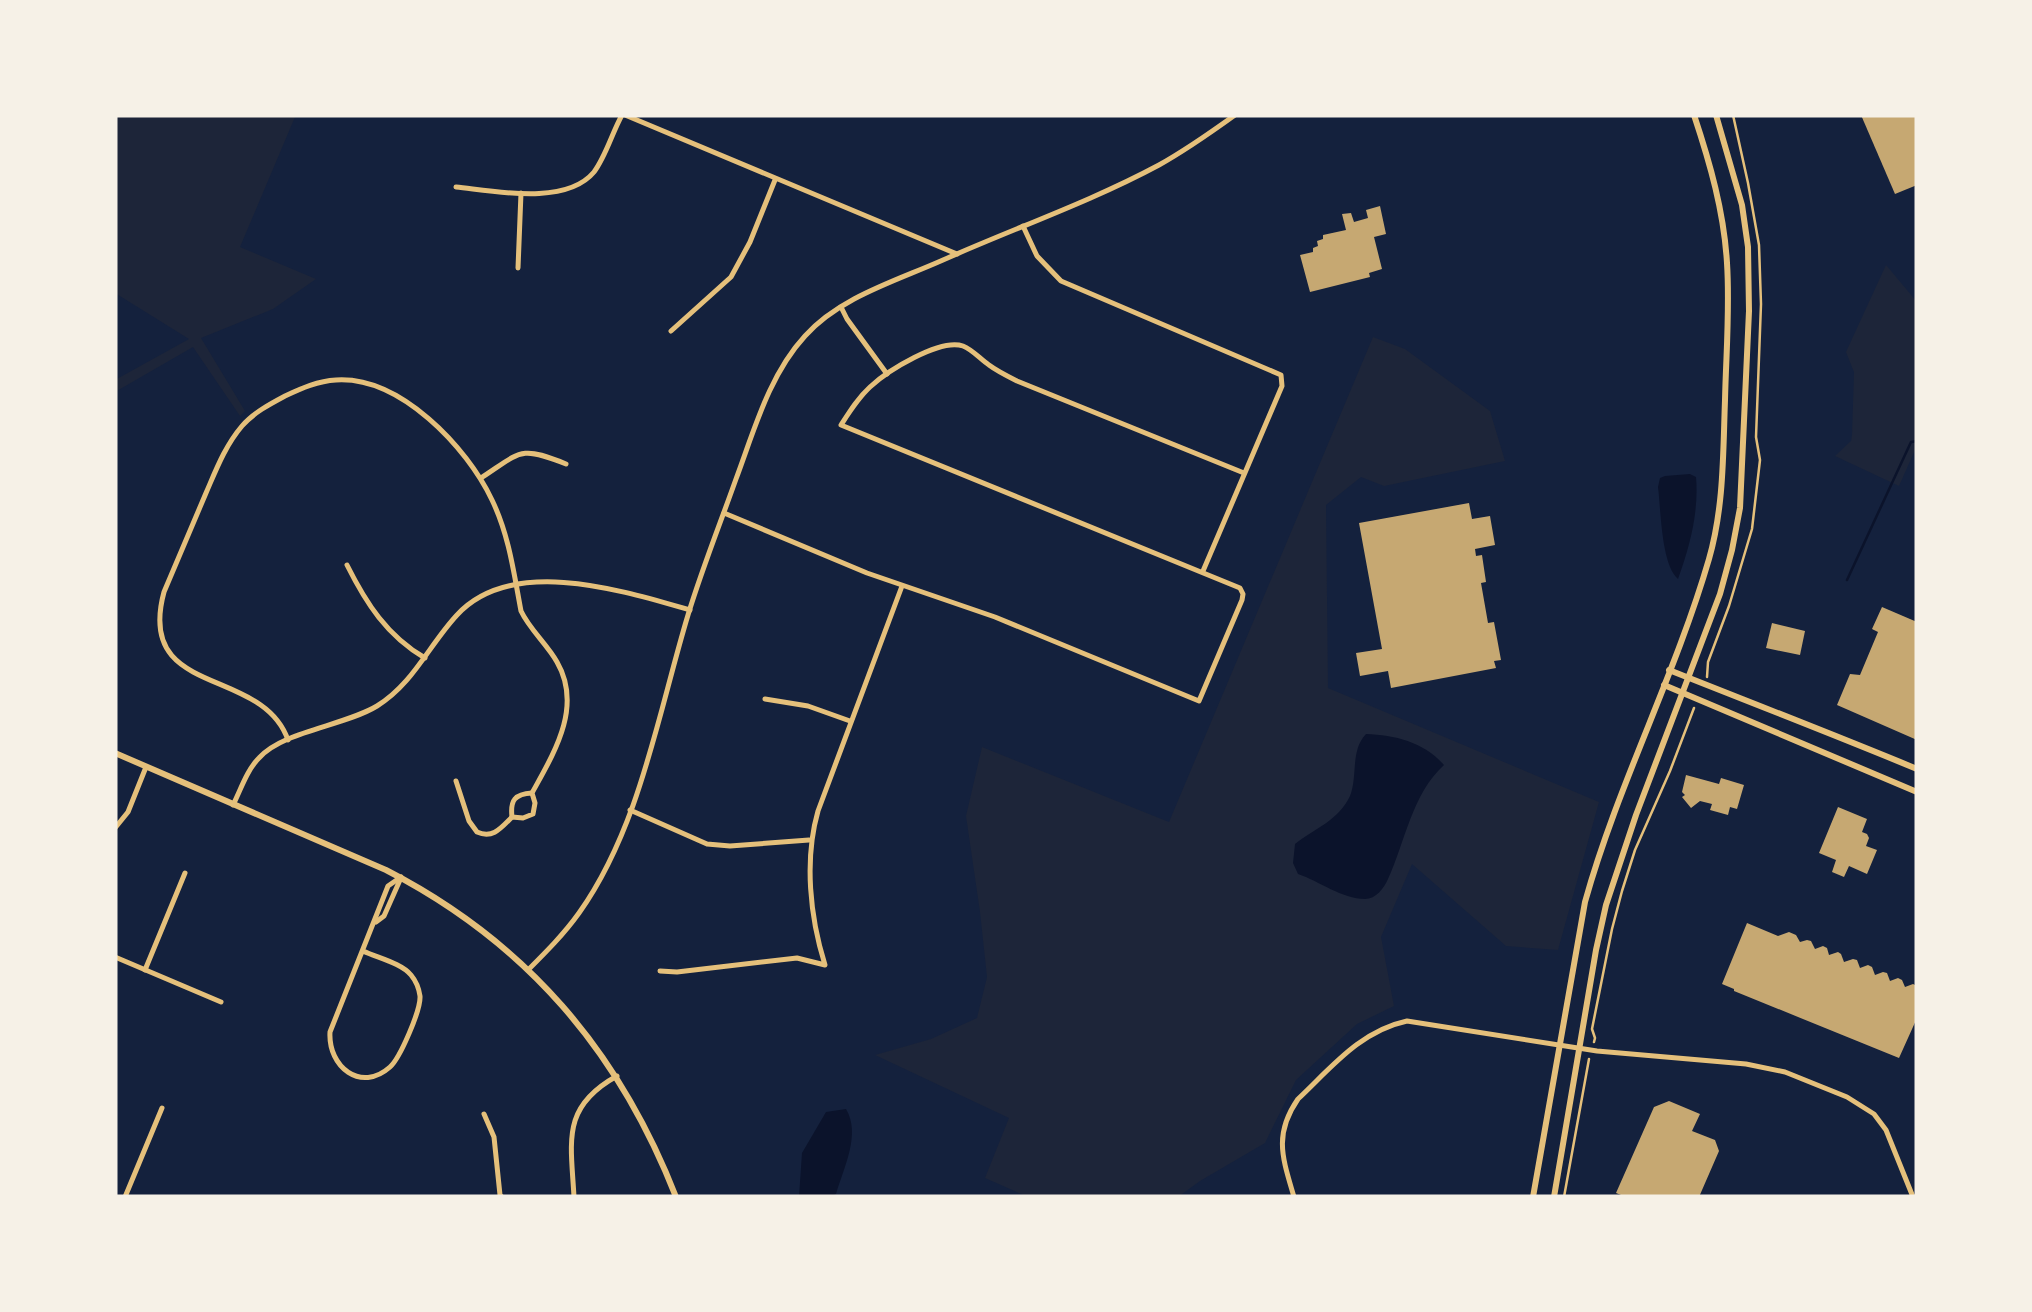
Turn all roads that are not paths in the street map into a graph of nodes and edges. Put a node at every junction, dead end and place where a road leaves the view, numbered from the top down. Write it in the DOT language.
graph roads {
  1 [pos="623,115"];
  2 [pos="1235,115"];
  3 [pos="1694,115"];
  4 [pos="1716,115"];
  5 [pos="775,180"];
  6 [pos="456,188"];
  7 [pos="522,193"];
  8 [pos="1023,226"];
  9 [pos="957,254"];
  10 [pos="518,268"];
  11 [pos="840,307"];
  12 [pos="671,331"];
  13 [pos="886,374"];
  14 [pos="566,464"];
  15 [pos="1244,473"];
  16 [pos="481,478"];
  17 [pos="724,514"];
  18 [pos="348,564"];
  19 [pos="1203,571"];
  20 [pos="517,585"];
  21 [pos="902,586"];
  22 [pos="690,610"];
  23 [pos="425,658"];
  24 [pos="1669,670"];
  25 [pos="1689,678"];
  26 [pos="1664,685"];
  27 [pos="1683,693"];
  28 [pos="765,700"];
  29 [pos="850,721"];
  30 [pos="288,740"];
  31 [pos="115,754"];
  32 [pos="146,767"];
  33 [pos="1917,769"];
  34 [pos="456,781"];
  35 [pos="1917,792"];
  36 [pos="532,793"];
  37 [pos="233,804"];
  38 [pos="630,810"];
  39 [pos="512,817"];
  40 [pos="115,828"];
  41 [pos="810,840"];
  42 [pos="185,873"];
  43 [pos="401,877"];
  44 [pos="363,951"];
  45 [pos="115,958"];
  46 [pos="145,970"];
  47 [pos="528,970"];
  48 [pos="660,970"];
  49 [pos="221,1002"];
  50 [pos="1559,1045"];
  51 [pos="1580,1048"];
  52 [pos="617,1076"];
  53 [pos="162,1108"];
  54 [pos="484,1114"];
  55 [pos="125,1197"];
  56 [pos="502,1197"];
  57 [pos="574,1197"];
  58 [pos="676,1197"];
  59 [pos="1294,1197"];
  60 [pos="1533,1197"];
  61 [pos="1554,1197"];
  62 [pos="1913,1197"];
  1 -- 5 [label="street"];
  1 -- 7 [label="street"];
  2 -- 8 [label="street"];
  3 -- 24 [label="main road"];
  4 -- 25 [label="main road"];
  5 -- 9 [label="street"];
  5 -- 12 [label="street"];
  6 -- 7 [label="street"];
  7 -- 10 [label="street"];
  8 -- 9 [label="street"];
  8 -- 15 [label="street"];
  9 -- 11 [label="street"];
  11 -- 13 [label="street"];
  11 -- 17 [label="street"];
  13 -- 15 [label="street"];
  13 -- 19 [label="street"];
  14 -- 16 [label="street"];
  15 -- 19 [label="street"];
  16 -- 20 [label="street"];
  16 -- 30 [label="street"];
  17 -- 21 [label="street"];
  17 -- 22 [label="street"];
  18 -- 23 [label="street"];
  19 -- 21 [label="street"];
  20 -- 22 [label="street"];
  20 -- 23 [label="street"];
  20 -- 36 [label="street"];
  21 -- 29 [label="street"];
  22 -- 38 [label="street"];
  23 -- 30 [label="street"];
  24 -- 25 [label="main road"];
  24 -- 26 [label="main road"];
  25 -- 27 [label="main road"];
  25 -- 33 [label="main road"];
  26 -- 27 [label="main road"];
  26 -- 50 [label="main road"];
  27 -- 35 [label="main road"];
  27 -- 51 [label="main road"];
  28 -- 29 [label="street"];
  29 -- 41 [label="street"];
  30 -- 37 [label="street"];
  31 -- 32 [label="main road"];
  32 -- 37 [label="main road"];
  32 -- 40 [label="street"];
  34 -- 39 [label="street"];
  36 -- 39 [label="street"];
  36 -- 39 [label="street"];
  37 -- 43 [label="main road"];
  38 -- 41 [label="street"];
  38 -- 47 [label="street"];
  41 -- 48 [label="street"];
  42 -- 46 [label="street"];
  43 -- 44 [label="street"];
  43 -- 47 [label="main road"];
  44 -- 44 [label="street"];
  45 -- 46 [label="street"];
  46 -- 49 [label="street"];
  47 -- 52 [label="main road"];
  50 -- 51 [label="street"];
  50 -- 59 [label="street"];
  50 -- 60 [label="main road"];
  51 -- 61 [label="main road"];
  51 -- 62 [label="street"];
  52 -- 57 [label="street"];
  52 -- 58 [label="main road"];
  53 -- 55 [label="street"];
  54 -- 56 [label="street"];
}
